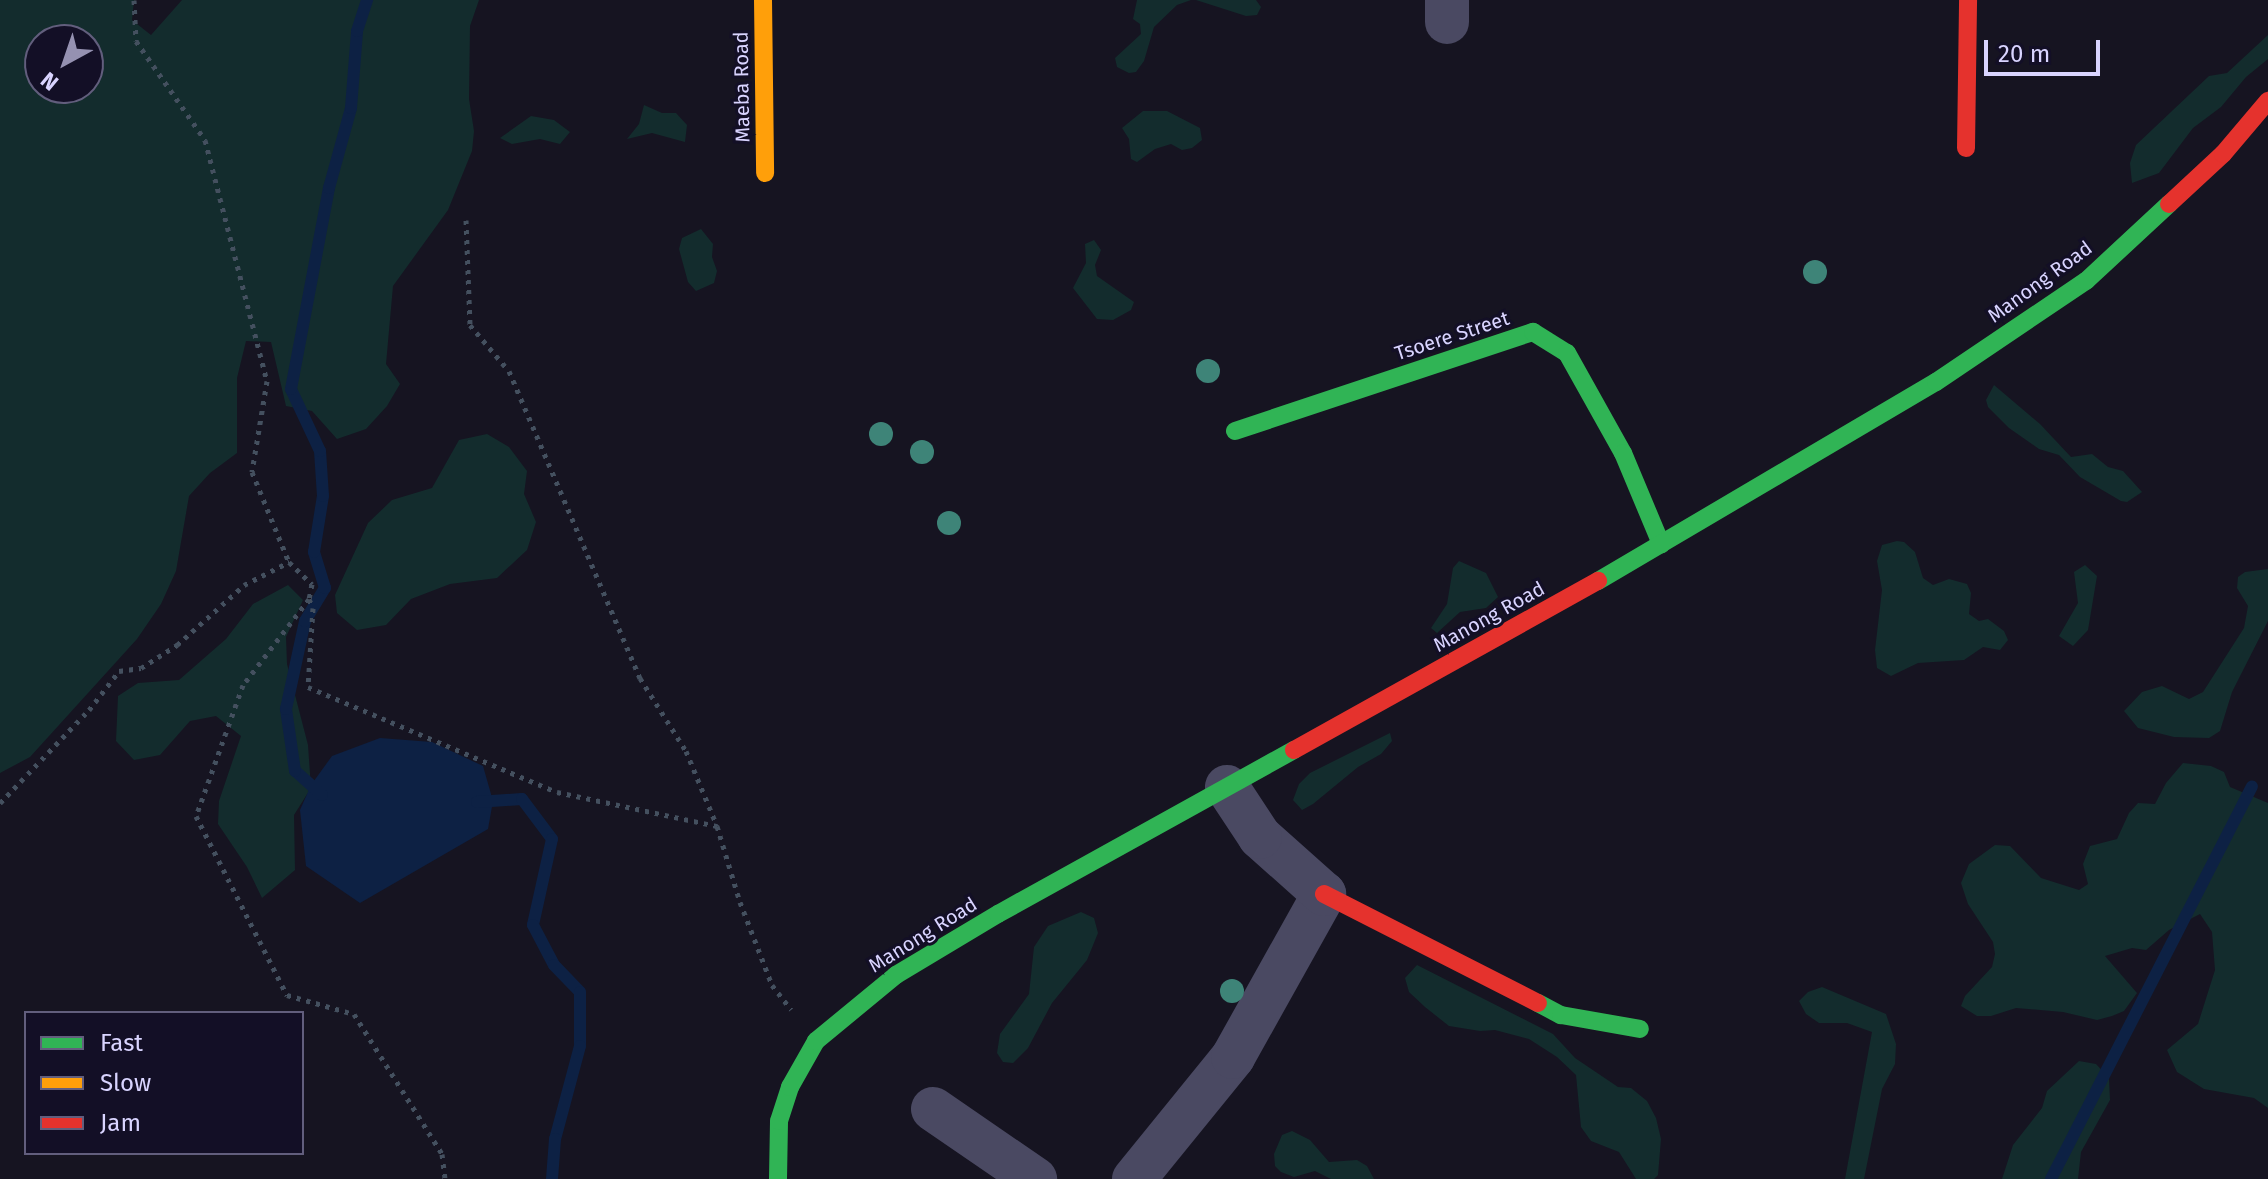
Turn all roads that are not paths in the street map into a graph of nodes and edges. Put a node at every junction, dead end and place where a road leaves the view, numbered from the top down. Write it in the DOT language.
graph roads {
  1 [pos="763,0"];
  2 [pos="1968,0"];
  3 [pos="2268,101"];
  4 [pos="1966,148"];
  5 [pos="765,173"];
  6 [pos="1235,431"];
  7 [pos="1661,544"];
  8 [pos="1227,787"];
  9 [pos="1324,894"];
  10 [pos="1640,1029"];
  11 [pos="933,1109"];
  12 [pos="778,1179"];
  13 [pos="1035,1179"];
  14 [pos="1134,1179"];
  1 -- 5 [label="street, Maeba Road"];
  2 -- 4 [label="street"];
  3 -- 7 [label="street, Manong Road"];
  6 -- 7 [label="street, Tsoere Street"];
  7 -- 8 [label="street, Manong Road"];
  8 -- 9 [label="street"];
  8 -- 12 [label="street, Manong Road"];
  9 -- 10 [label="street"];
  9 -- 14 [label="street"];
  11 -- 13 [label="street"];
}
